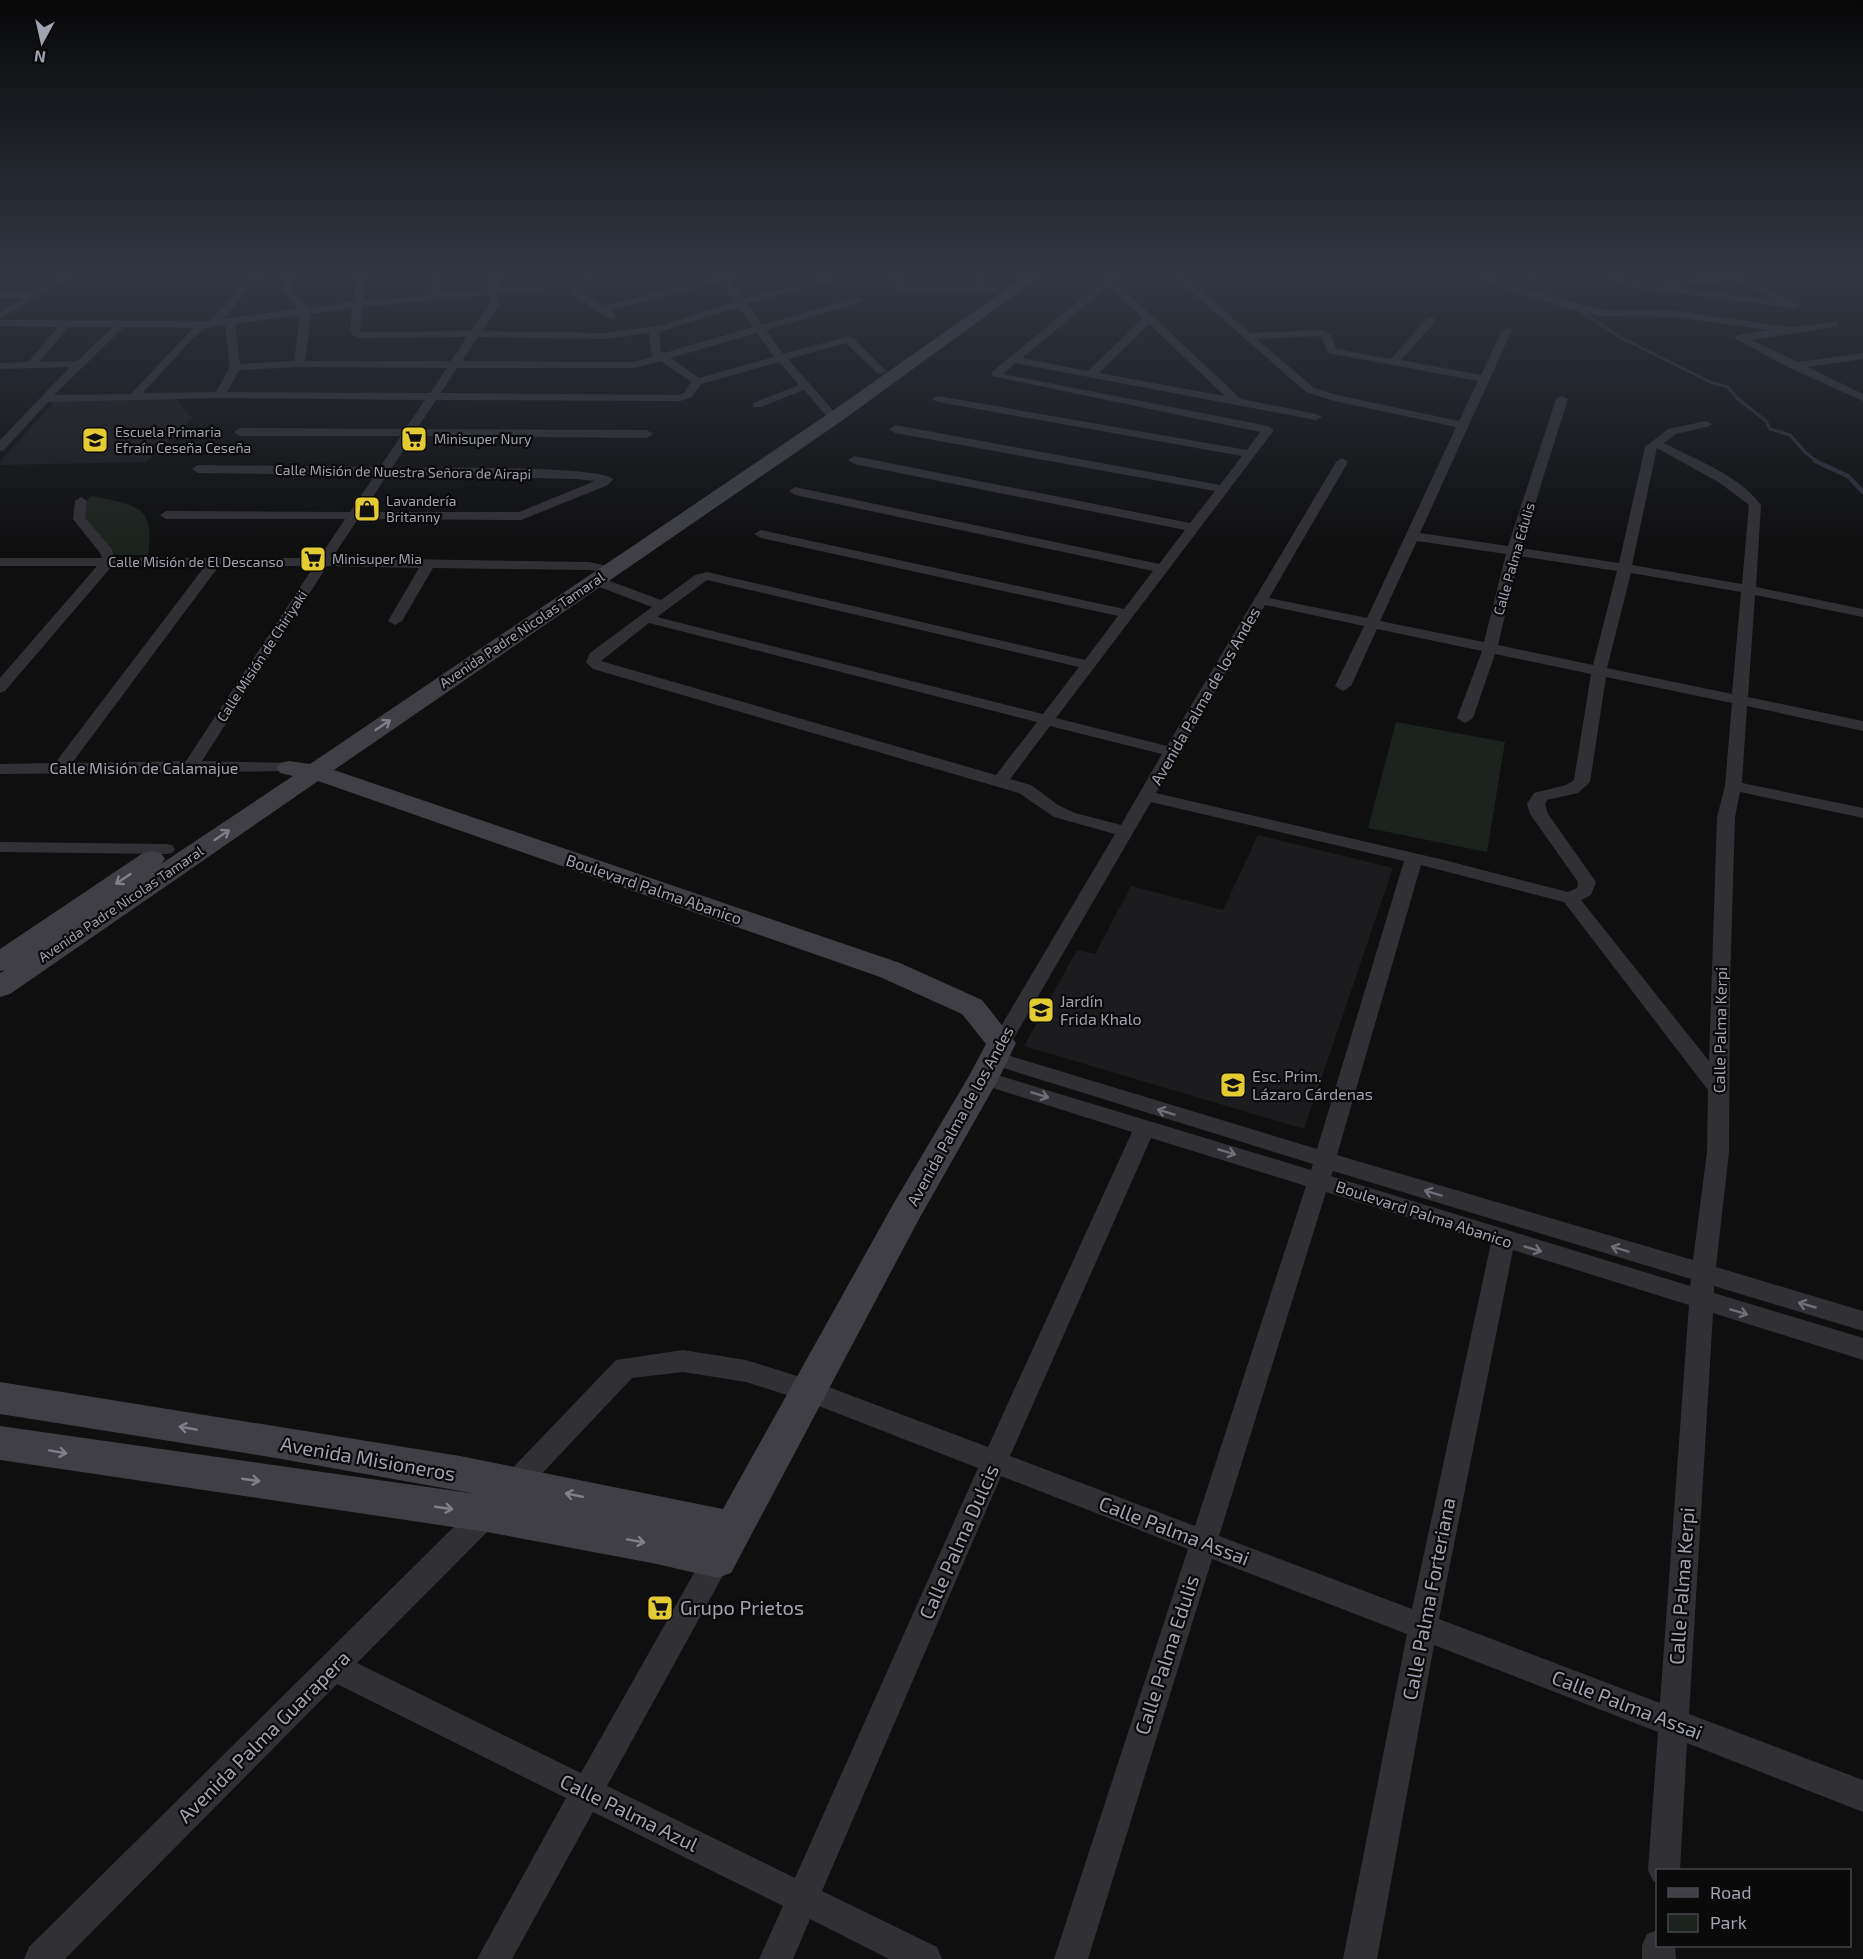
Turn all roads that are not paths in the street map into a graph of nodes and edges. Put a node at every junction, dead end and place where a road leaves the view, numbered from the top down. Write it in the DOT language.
graph roads {
  1 [pos="34,361"];
  2 [pos="82,361"];
  3 [pos="166,361"];
  4 [pos="234,361"];
  5 [pos="458,361"];
  6 [pos="649,361"];
  7 [pos="669,361"];
  8 [pos="765,361"];
  9 [pos="784,361"];
  10 [pos="870,361"];
  11 [pos="893,361"];
  12 [pos="905,361"];
  13 [pos="1013,361"];
  14 [pos="1023,361"];
  15 [pos="1104,361"];
  16 [pos="1193,361"];
  17 [pos="1278,361"];
  18 [pos="1385,361"];
  19 [pos="1493,361"];
  20 [pos="1785,361"];
  21 [pos="1826,361"];
  22 [pos="1393,363"];
  23 [pos="79,364"];
  24 [pos="299,364"];
  25 [pos="456,364"];
  26 [pos="31,365"];
  27 [pos="0,366"];
  28 [pos="1794,366"];
  29 [pos="235,367"];
  30 [pos="880,371"];
  31 [pos="1091,374"];
  32 [pos="1485,379"];
  33 [pos="697,382"];
  34 [pos="805,386"];
  35 [pos="220,395"];
  36 [pos="434,396"];
  37 [pos="1862,397"];
  38 [pos="133,398"];
  39 [pos="45,399"];
  40 [pos="938,399"];
  41 [pos="1562,399"];
  42 [pos="1237,402"];
  43 [pos="757,405"];
  44 [pos="829,413"];
  45 [pos="1316,417"];
  46 [pos="1706,424"];
  47 [pos="1463,425"];
  48 [pos="895,429"];
  49 [pos="240,432"];
  50 [pos="410,433"];
  51 [pos="647,434"];
  52 [pos="1656,444"];
  53 [pos="0,447"];
  54 [pos="1250,454"];
  55 [pos="854,460"];
  56 [pos="1342,462"];
  57 [pos="198,470"];
  58 [pos="383,471"];
  59 [pos="1223,489"];
  60 [pos="795,491"];
  61 [pos="81,501"];
  62 [pos="355,514"];
  63 [pos="166,515"];
  64 [pos="1193,528"];
  65 [pos="761,534"];
  66 [pos="1412,536"];
  67 [pos="1514,552"];
  68 [pos="109,561"];
  69 [pos="216,562"];
  70 [pos="323,562"];
  71 [pos="2,563"];
  72 [pos="428,564"];
  73 [pos="1624,568"];
  74 [pos="1162,569"];
  75 [pos="597,572"];
  76 [pos="1747,590"];
  77 [pos="1261,600"];
  78 [pos="663,606"];
  79 [pos="1863,613"];
  80 [pos="1127,614"];
  81 [pos="646,618"];
  82 [pos="394,621"];
  83 [pos="1372,623"];
  84 [pos="1490,648"];
  85 [pos="1088,666"];
  86 [pos="1599,671"];
  87 [pos="1343,686"];
  88 [pos="0,688"];
  89 [pos="1738,700"];
  90 [pos="1465,718"];
  91 [pos="1047,719"];
  92 [pos="1863,726"];
  93 [pos="1172,752"];
  94 [pos="191,766"];
  95 [pos="60,768"];
  96 [pos="0,769"];
  97 [pos="302,770"];
  98 [pos="1000,781"];
  99 [pos="1733,786"];
  100 [pos="1146,796"];
  101 [pos="1863,813"];
  102 [pos="1126,831"];
  103 [pos="0,847"];
  104 [pos="166,849"];
  105 [pos="1414,858"];
  106 [pos="1570,898"];
  107 [pos="0,962"];
  108 [pos="0,987"];
  109 [pos="993,1060"];
  110 [pos="1720,1090"];
  111 [pos="1145,1127"];
  112 [pos="1322,1170"];
  113 [pos="1503,1240"];
  114 [pos="1703,1288"];
  115 [pos="1863,1321"];
  116 [pos="1863,1349"];
  117 [pos="810,1391"];
  118 [pos="0,1398"];
  119 [pos="0,1443"];
  120 [pos="994,1462"];
  121 [pos="515,1484"];
  122 [pos="487,1514"];
  123 [pos="1203,1542"];
  124 [pos="725,1545"];
  125 [pos="1423,1627"];
  126 [pos="334,1667"];
  127 [pos="1672,1723"];
  128 [pos="588,1792"];
  129 [pos="1863,1796"];
  130 [pos="1664,1869"];
  131 [pos="803,1899"];
  132 [pos="41,1959"];
  133 [pos="494,1959"];
  134 [pos="776,1959"];
  135 [pos="925,1959"];
  136 [pos="1071,1959"];
  137 [pos="1360,1959"];
  1 -- 26 [label="street"];
  2 -- 23 [label="street"];
  3 -- 38 [label="street"];
  4 -- 29 [label="street"];
  5 -- 25 [label="street, Calle Misión de Chiriyaki"];
  6 -- 25 [label="street"];
  7 -- 33 [label="street"];
  8 -- 33 [label="street"];
  9 -- 34 [label="street"];
  10 -- 30 [label="street"];
  11 -- 30 [label="street, Avenida Padre Nicolas Tamaral"];
  12 -- 44 [label="street, Avenida Padre Nicolas Tamaral"];
  13 -- 54 [label="street"];
  14 -- 31 [label="street"];
  15 -- 31 [label="street"];
  16 -- 42 [label="street"];
  17 -- 47 [label="street"];
  18 -- 22 [label="street"];
  19 -- 32 [label="street"];
  20 -- 28 [label="street"];
  21 -- 28 [label="street"];
  22 -- 32 [label="street"];
  23 -- 26 [label="street"];
  23 -- 39 [label="street"];
  24 -- 25 [label="street"];
  24 -- 29 [label="street"];
  25 -- 36 [label="street, Calle Misión de Chiriyaki"];
  26 -- 27 [label="street"];
  28 -- 37 [label="street"];
  29 -- 35 [label="street"];
  30 -- 44 [label="street, Avenida Padre Nicolas Tamaral"];
  31 -- 42 [label="street"];
  32 -- 47 [label="street"];
  33 -- 36 [label="street"];
  34 -- 43 [label="street"];
  34 -- 44 [label="street"];
  35 -- 36 [label="street"];
  35 -- 38 [label="street"];
  36 -- 50 [label="street, Calle Misión de Chiriyaki"];
  38 -- 39 [label="street"];
  39 -- 53 [label="street"];
  40 -- 54 [label="street"];
  41 -- 67 [label="street, Calle Palma Edulis"];
  42 -- 45 [label="street"];
  44 -- 75 [label="street, Avenida Padre Nicolas Tamaral"];
  46 -- 52 [label="street"];
  47 -- 66 [label="street"];
  48 -- 59 [label="street"];
  49 -- 50 [label="street"];
  50 -- 51 [label="street"];
  50 -- 58 [label="street, Calle Misión de Chiriyaki"];
  52 -- 73 [label="street"];
  52 -- 76 [label="street, Calle Palma Kerpi"];
  54 -- 59 [label="street"];
  55 -- 64 [label="street"];
  56 -- 77 [label="street, Avenida Palma de los Andes"];
  57 -- 58 [label="street, Calle Misión de Nuestra Señora de Airapi"];
  58 -- 62 [label="street, Calle Misión de Chiriyaki"];
  58 -- 62 [label="street, Calle Misión de Nuestra Señora de Airapi"];
  59 -- 64 [label="street"];
  60 -- 74 [label="street"];
  61 -- 68 [label="street"];
  62 -- 63 [label="street"];
  62 -- 70 [label="street, Calle Misión de Chiriyaki"];
  64 -- 74 [label="street"];
  65 -- 80 [label="street"];
  66 -- 67 [label="street"];
  66 -- 83 [label="street"];
  67 -- 73 [label="street"];
  67 -- 84 [label="street, Calle Palma Edulis"];
  68 -- 69 [label="street, Calle Misión de El Descanso"];
  68 -- 71 [label="street, Calle Misión de El Descanso"];
  68 -- 88 [label="street"];
  69 -- 70 [label="street, Calle Misión de El Descanso"];
  69 -- 95 [label="street"];
  70 -- 72 [label="street, Calle Misión de El Descanso"];
  70 -- 94 [label="street, Calle Misión de Chiriyaki"];
  72 -- 75 [label="street, Calle Misión de El Descanso"];
  72 -- 82 [label="street"];
  73 -- 76 [label="street"];
  73 -- 86 [label="street"];
  74 -- 80 [label="street"];
  75 -- 78 [label="street, Calle Misión de El Descanso"];
  75 -- 97 [label="street, Avenida Padre Nicolas Tamaral"];
  76 -- 79 [label="street"];
  76 -- 89 [label="street, Calle Palma Kerpi"];
  77 -- 83 [label="street"];
  77 -- 93 [label="street, Avenida Palma de los Andes"];
  78 -- 81 [label="street"];
  78 -- 85 [label="street"];
  80 -- 85 [label="street"];
  81 -- 91 [label="street"];
  81 -- 98 [label="street"];
  83 -- 84 [label="street"];
  83 -- 87 [label="street"];
  84 -- 86 [label="street"];
  84 -- 90 [label="street, Calle Palma Edulis"];
  85 -- 91 [label="street"];
  86 -- 89 [label="street"];
  86 -- 106 [label="street"];
  89 -- 92 [label="street"];
  89 -- 99 [label="street, Calle Palma Kerpi"];
  91 -- 93 [label="street"];
  91 -- 98 [label="street"];
  93 -- 100 [label="street, Avenida Palma de los Andes"];
  94 -- 95 [label="street, Calle Misión de Calamajue"];
  94 -- 97 [label="street, Calle Misión de Calamajue"];
  95 -- 96 [label="street, Calle Misión de Calamajue"];
  97 -- 104 [label="street, Avenida Padre Nicolas Tamaral"];
  108 -- 97 [label="street, Avenida Padre Nicolas Tamaral, one-way"];
  97 -- 109 [label="street, Boulevard Palma Abanico"];
  98 -- 102 [label="street"];
  99 -- 101 [label="street"];
  99 -- 110 [label="street, Calle Palma Kerpi"];
  100 -- 102 [label="street, Avenida Palma de los Andes"];
  100 -- 105 [label="street"];
  102 -- 109 [label="street, Avenida Palma de los Andes"];
  103 -- 104 [label="street"];
  104 -- 107 [label="street, Avenida Padre Nicolas Tamaral, one-way"];
  105 -- 106 [label="street"];
  105 -- 112 [label="street, Calle Palma Edulis"];
  106 -- 110 [label="street"];
  109 -- 111 [label="street, Boulevard Palma Abanico, one-way"];
  112 -- 109 [label="street, Boulevard Palma Abanico, one-way"];
  109 -- 117 [label="street, Avenida Palma de los Andes"];
  110 -- 114 [label="street, Calle Palma Kerpi"];
  111 -- 112 [label="street, Boulevard Palma Abanico, one-way"];
  111 -- 120 [label="street, Calle Palma Dulcis"];
  112 -- 113 [label="street, Boulevard Palma Abanico"];
  114 -- 112 [label="street, Boulevard Palma Abanico, one-way"];
  112 -- 123 [label="street, Calle Palma Edulis"];
  113 -- 114 [label="street, Boulevard Palma Abanico, one-way"];
  113 -- 125 [label="street, Calle Palma Forteriana"];
  115 -- 114 [label="street, Boulevard Palma Abanico, one-way"];
  114 -- 116 [label="street, Boulevard Palma Abanico, one-way"];
  114 -- 127 [label="street, Calle Palma Kerpi"];
  117 -- 120 [label="street, Calle Palma Assai"];
  117 -- 121 [label="street, Calle Palma Assai"];
  117 -- 124 [label="street, Avenida Palma de los Andes"];
  121 -- 118 [label="street, Avenida Misioneros, one-way"];
  119 -- 122 [label="street, Avenida Misioneros, one-way"];
  120 -- 123 [label="street, Calle Palma Assai"];
  120 -- 131 [label="street, Calle Palma Dulcis"];
  121 -- 122 [label="street, Avenida Palma Guarapera"];
  124 -- 121 [label="street, Avenida Misioneros, one-way"];
  122 -- 124 [label="street, Avenida Misioneros, one-way"];
  122 -- 126 [label="street, Avenida Palma Guarapera"];
  123 -- 125 [label="street, Calle Palma Assai"];
  123 -- 136 [label="street, Calle Palma Edulis"];
  124 -- 128 [label="street"];
  125 -- 127 [label="street, Calle Palma Assai"];
  125 -- 137 [label="street, Calle Palma Forteriana"];
  126 -- 128 [label="street, Calle Palma Azul"];
  126 -- 132 [label="street, Avenida Palma Guarapera"];
  127 -- 129 [label="street, Calle Palma Assai"];
  127 -- 130 [label="street, Calle Palma Kerpi"];
  128 -- 131 [label="street, Calle Palma Azul"];
  128 -- 133 [label="street"];
  131 -- 134 [label="street, Calle Palma Dulcis"];
  131 -- 135 [label="street, Calle Palma Azul"];
}
